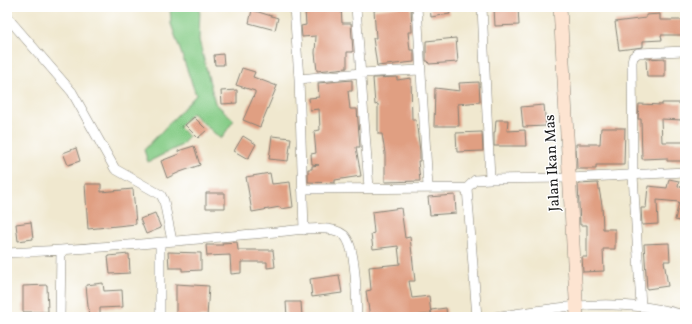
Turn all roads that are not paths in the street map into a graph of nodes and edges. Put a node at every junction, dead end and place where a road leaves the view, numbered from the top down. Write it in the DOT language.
graph roads {
  1 [pos="294,7"];
  2 [pos="356,7"];
  3 [pos="417,7"];
  4 [pos="482,7"];
  5 [pos="560,7"];
  6 [pos="7,17"];
  7 [pos="685,51"];
  8 [pos="420,70"];
  9 [pos="361,73"];
  10 [pos="298,79"];
  11 [pos="685,172"];
  12 [pos="633,175"];
  13 [pos="570,178"];
  14 [pos="490,179"];
  15 [pos="428,187"];
  16 [pos="369,188"];
  17 [pos="467,188"];
  18 [pos="302,189"];
  19 [pos="304,230"];
  20 [pos="172,241"];
  21 [pos="160,243"];
  22 [pos="61,251"];
  23 [pos="7,253"];
  24 [pos="641,306"];
  25 [pos="576,311"];
  26 [pos="685,315"];
  27 [pos="60,317"];
  28 [pos="160,317"];
  29 [pos="357,317"];
  30 [pos="477,317"];
  31 [pos="496,317"];
  1 -- 10 [label="street"];
  2 -- 9 [label="street"];
  3 -- 8 [label="street"];
  4 -- 14 [label="street"];
  5 -- 13 [label="street, Jalan Ikan Mas"];
  6 -- 20 [label="street"];
  7 -- 12 [label="street"];
  8 -- 9 [label="street"];
  8 -- 15 [label="street"];
  9 -- 10 [label="street"];
  9 -- 16 [label="street"];
  10 -- 18 [label="street"];
  11 -- 12 [label="street"];
  12 -- 13 [label="street"];
  12 -- 24 [label="street"];
  13 -- 14 [label="street"];
  13 -- 25 [label="street, Jalan Ikan Mas"];
  14 -- 17 [label="street"];
  15 -- 16 [label="street"];
  15 -- 17 [label="street"];
  16 -- 18 [label="street"];
  17 -- 30 [label="street"];
  18 -- 19 [label="street"];
  19 -- 20 [label="street"];
  19 -- 29 [label="street"];
  20 -- 21 [label="street"];
  21 -- 22 [label="street"];
  21 -- 28 [label="street"];
  22 -- 23 [label="street"];
  22 -- 27 [label="street"];
  24 -- 25 [label="street"];
  24 -- 26 [label="street"];
  25 -- 31 [label="street"];
}
